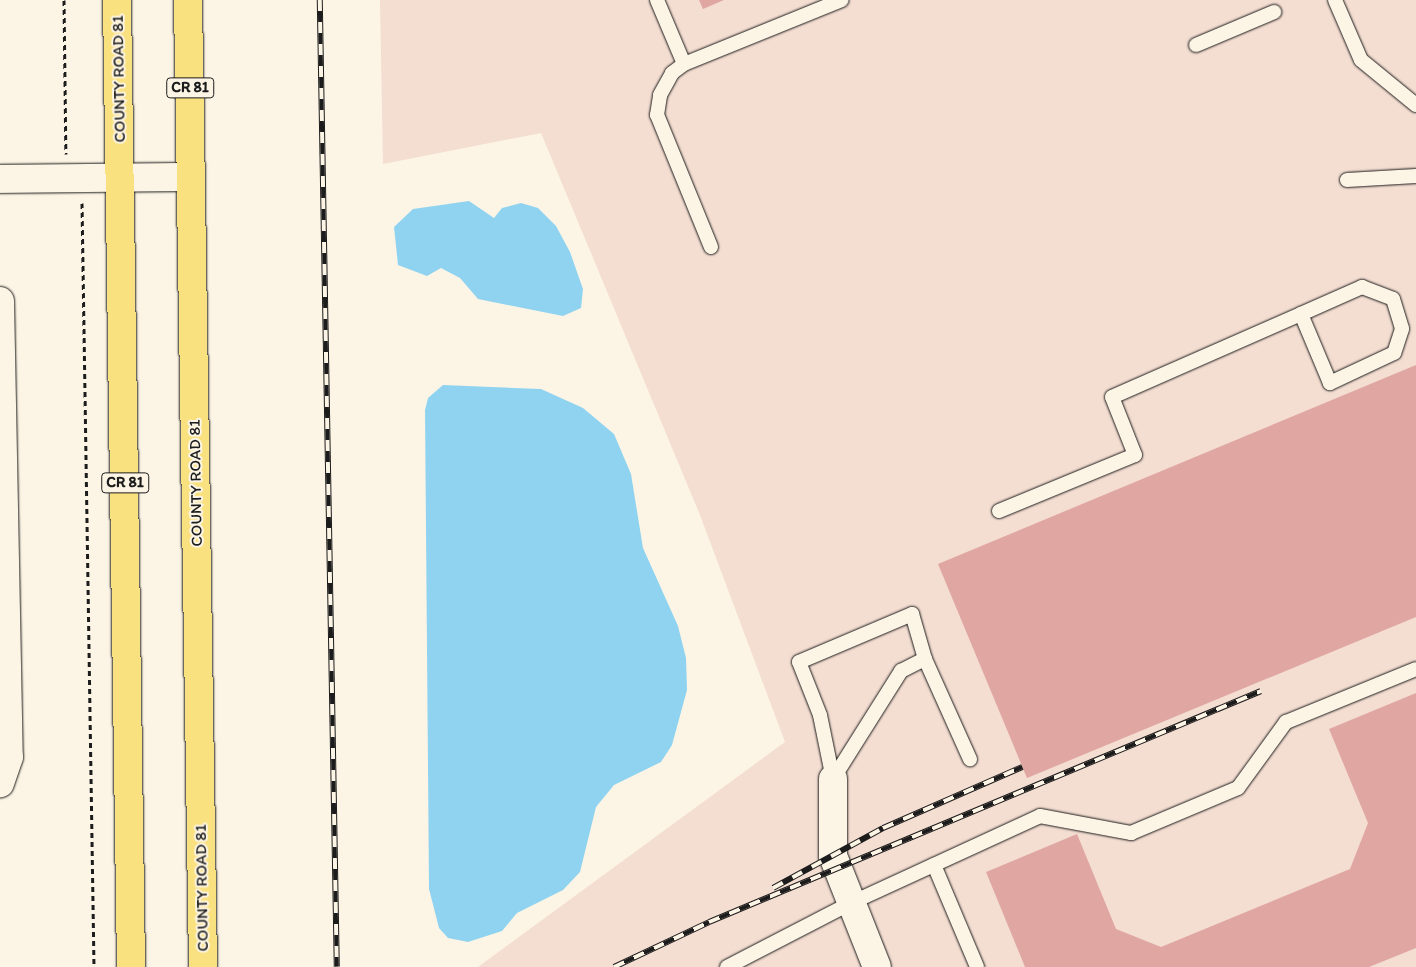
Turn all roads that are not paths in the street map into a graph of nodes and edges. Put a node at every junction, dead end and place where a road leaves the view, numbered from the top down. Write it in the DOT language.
graph roads {
  1 [pos="117,0"];
  2 [pos="188,0"];
  3 [pos="657,0"];
  4 [pos="842,0"];
  5 [pos="1335,0"];
  6 [pos="1274,12"];
  7 [pos="1196,45"];
  8 [pos="684,64"];
  9 [pos="1416,105"];
  10 [pos="1416,176"];
  11 [pos="191,177"];
  12 [pos="120,178"];
  13 [pos="0,179"];
  14 [pos="1347,180"];
  15 [pos="710,247"];
  16 [pos="0,301"];
  17 [pos="1301,314"];
  18 [pos="0,337"];
  19 [pos="999,512"];
  20 [pos="925,659"];
  21 [pos="1416,669"];
  22 [pos="970,759"];
  23 [pos="833,779"];
  24 [pos="0,783"];
  25 [pos="934,865"];
  26 [pos="851,903"];
  27 [pos="131,967"];
  28 [pos="203,967"];
  29 [pos="727,967"];
  30 [pos="877,967"];
  31 [pos="977,967"];
  1 -- 12 [label="highway, COUNTY ROAD 81 / CR 81"];
  2 -- 11 [label="highway, COUNTY ROAD 81 / CR 81"];
  3 -- 8 [label="lane"];
  4 -- 8 [label="lane"];
  5 -- 9 [label="lane"];
  6 -- 7 [label="lane"];
  8 -- 15 [label="lane"];
  10 -- 14 [label="lane"];
  11 -- 12 [label="street"];
  11 -- 28 [label="highway, COUNTY ROAD 81 / CR 81"];
  12 -- 13 [label="street"];
  12 -- 27 [label="highway, COUNTY ROAD 81 / CR 81"];
  16 -- 18 [label="street"];
  17 -- 17 [label="lane"];
  17 -- 19 [label="lane"];
  18 -- 24 [label="street"];
  20 -- 22 [label="lane"];
  20 -- 23 [label="lane"];
  20 -- 23 [label="lane"];
  21 -- 25 [label="lane"];
  23 -- 26 [label="street"];
  25 -- 26 [label="lane"];
  25 -- 31 [label="lane"];
  26 -- 29 [label="lane"];
  26 -- 30 [label="street"];
}
